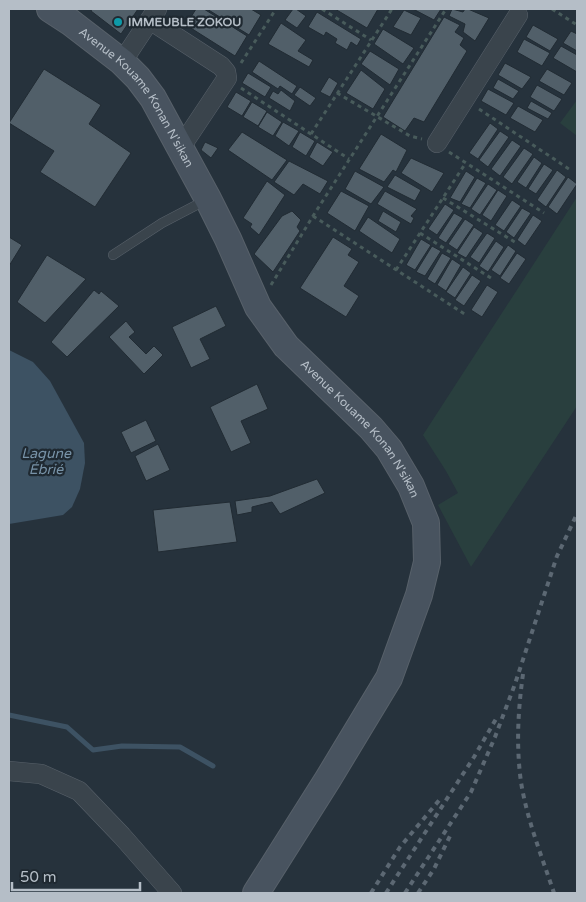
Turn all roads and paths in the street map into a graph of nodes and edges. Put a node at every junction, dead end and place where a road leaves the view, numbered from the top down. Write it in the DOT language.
graph roads {
  1 [pos="50,9"];
  2 [pos="276,9"];
  3 [pos="322,9"];
  4 [pos="392,9"];
  5 [pos="446,9"];
  6 [pos="552,9"];
  7 [pos="516,11"];
  8 [pos="154,14"];
  9 [pos="577,25"];
  10 [pos="371,40"];
  11 [pos="122,62"];
  12 [pos="227,75"];
  13 [pos="337,93"];
  14 [pos="464,100"];
  15 [pos="377,116"];
  16 [pos="311,134"];
  17 [pos="437,144"];
  18 [pos="181,147"];
  19 [pos="349,159"];
  20 [pos="465,164"];
  21 [pos="572,170"];
  22 [pos="443,198"];
  23 [pos="208,199"];
  24 [pos="544,213"];
  25 [pos="313,216"];
  26 [pos="420,233"];
  27 [pos="518,244"];
  28 [pos="113,256"];
  29 [pos="396,270"];
  30 [pos="494,280"];
  31 [pos="258,307"];
  32 [pos="466,315"];
  33 [pos="9,771"];
  34 [pos="172,893"];
  35 [pos="256,893"];
  1 -- 11 [label="street, Avenue Kouame Konan N'sikan"];
  2 -- 12 [label="path"];
  3 -- 10 [label="path"];
  4 -- 10 [label="path"];
  5 -- 15 [label="path"];
  6 -- 9 [label="path"];
  7 -- 14 [label="street"];
  8 -- 11 [label="street"];
  8 -- 12 [label="street"];
  10 -- 13 [label="path"];
  11 -- 18 [label="street, Avenue Kouame Konan N'sikan"];
  12 -- 16 [label="path"];
  12 -- 18 [label="street"];
  13 -- 15 [label="path"];
  13 -- 16 [label="path"];
  14 -- 17 [label="street"];
  14 -- 21 [label="path"];
  15 -- 17 [label="path"];
  15 -- 19 [label="path"];
  16 -- 19 [label="path"];
  17 -- 20 [label="path"];
  18 -- 23 [label="street, Avenue Kouame Konan N'sikan"];
  19 -- 25 [label="path"];
  20 -- 22 [label="path"];
  20 -- 24 [label="path"];
  22 -- 26 [label="path"];
  22 -- 27 [label="path"];
  23 -- 28 [label="lane"];
  23 -- 31 [label="street, Avenue Kouame Konan N'sikan"];
  25 -- 29 [label="path"];
  25 -- 31 [label="path"];
  26 -- 29 [label="path"];
  26 -- 30 [label="path"];
  29 -- 32 [label="path"];
  31 -- 35 [label="street, Avenue Kouame Konan N'sikan"];
  33 -- 34 [label="street"];
}
